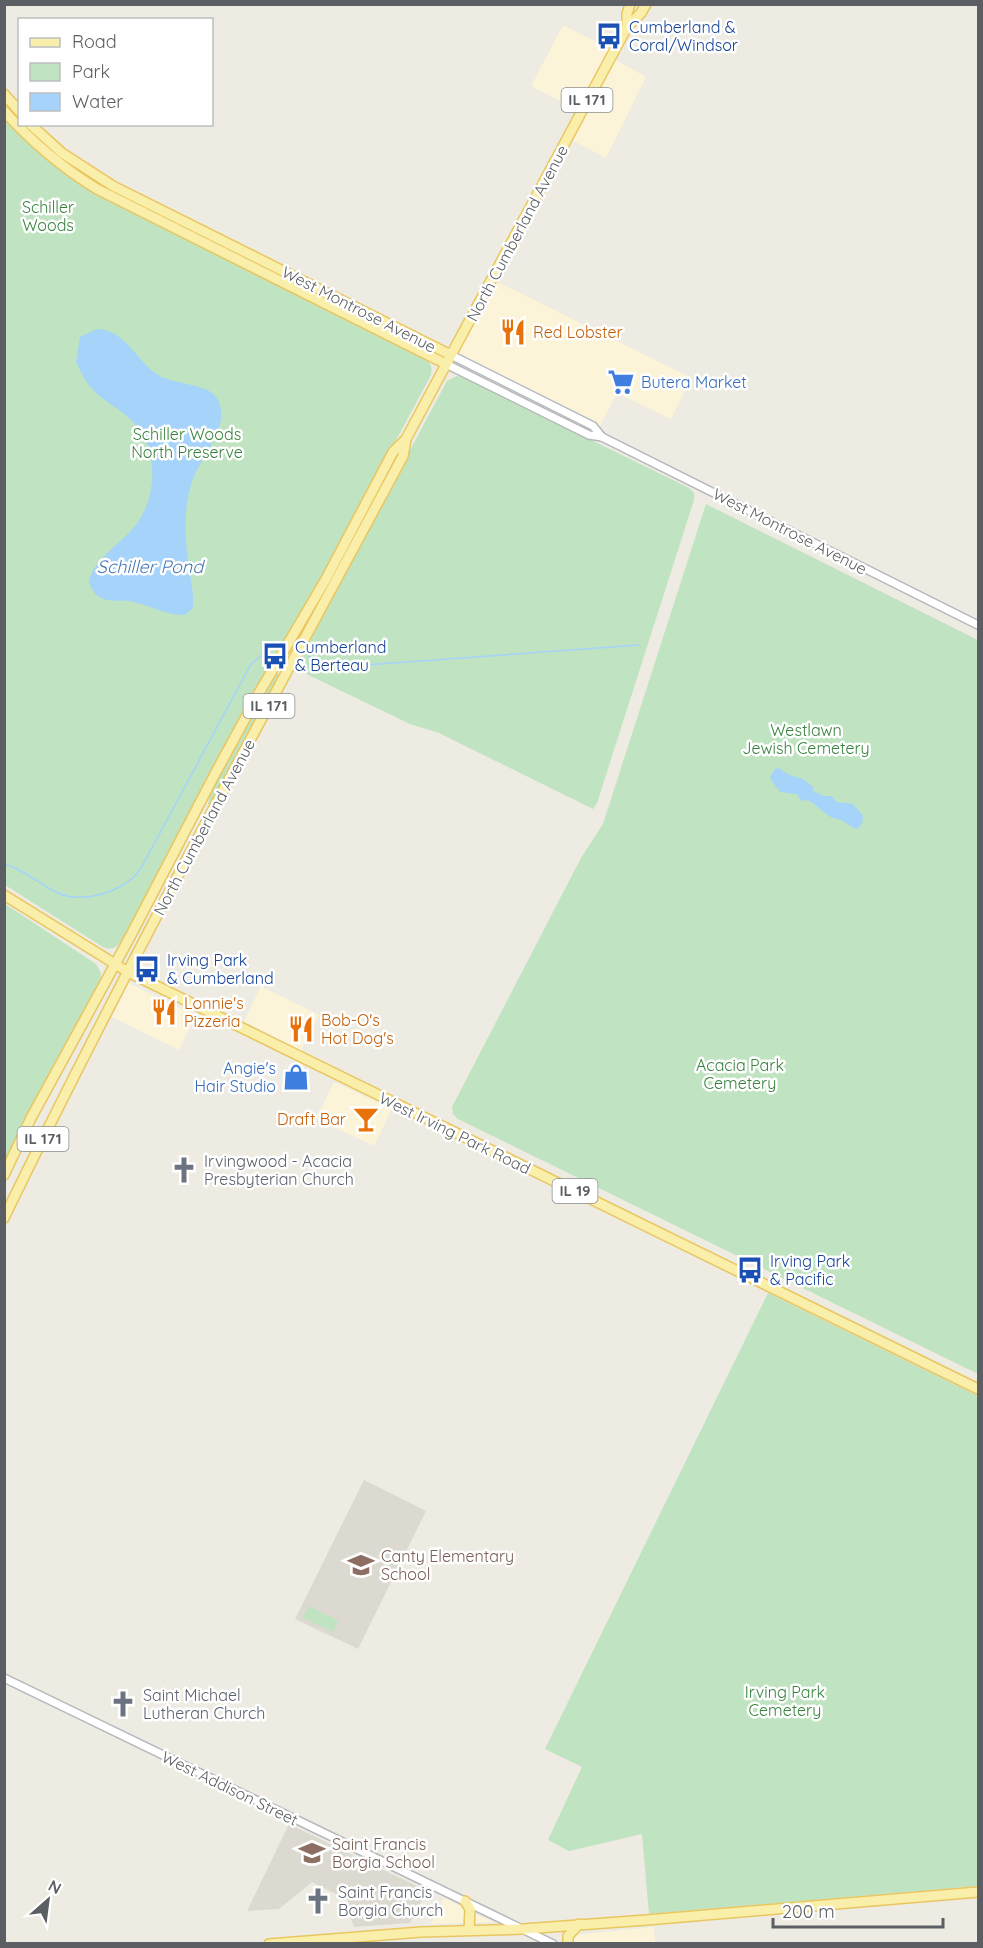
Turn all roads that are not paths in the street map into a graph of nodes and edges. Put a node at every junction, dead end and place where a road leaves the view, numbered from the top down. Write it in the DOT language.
graph roads {
  1 [pos="630,4"];
  2 [pos="646,4"];
  3 [pos="627,27"];
  4 [pos="4,94"];
  5 [pos="18,110"];
  6 [pos="4,111"];
  7 [pos="18,126"];
  8 [pos="18,126"];
  9 [pos="32,126"];
  10 [pos="110,190"];
  11 [pos="449,359"];
  12 [pos="406,439"];
  13 [pos="978,625"];
  14 [pos="4,895"];
  15 [pos="114,965"];
  16 [pos="128,972"];
  17 [pos="4,1174"];
  18 [pos="4,1218"];
  19 [pos="978,1389"];
  20 [pos="4,1678"];
  21 [pos="978,1892"];
  22 [pos="465,1901"];
  23 [pos="579,1924"];
  24 [pos="523,1929"];
  25 [pos="469,1930"];
  26 [pos="269,1944"];
  27 [pos="553,1944"];
  28 [pos="568,1944"];
  1 -- 3 [label="main road, North Cumberland Avenue / IL 171"];
  2 -- 3 [label="main road, North Cumberland Avenue / IL 171"];
  3 -- 11 [label="main road, North Cumberland Avenue / IL 171"];
  4 -- 5 [label="main road"];
  6 -- 7 [label="main road"];
  8 -- 10 [label="main road"];
  9 -- 10 [label="main road"];
  10 -- 11 [label="main road, West Montrose Avenue"];
  11 -- 12 [label="main road, North Cumberland Avenue / IL 171"];
  11 -- 13 [label="street, West Montrose Avenue"];
  12 -- 15 [label="main road, North Cumberland Avenue / IL 171"];
  12 -- 16 [label="main road, North Cumberland Avenue / IL 171"];
  14 -- 15 [label="main road, West Irving Park Road / IL 19"];
  15 -- 16 [label="main road, West Irving Park Road / IL 19"];
  15 -- 17 [label="main road, North Cumberland Avenue / IL 171"];
  16 -- 18 [label="main road, North Cumberland Avenue / IL 171"];
  16 -- 19 [label="main road, West Irving Park Road / IL 19"];
  20 -- 22 [label="street, West Addison Street"];
  21 -- 23 [label="main road"];
  22 -- 24 [label="street, West Addison Street"];
  22 -- 25 [label="main road"];
  23 -- 24 [label="main road"];
  23 -- 28 [label="main road"];
  24 -- 25 [label="main road"];
  24 -- 27 [label="street, West Addison Street"];
  25 -- 26 [label="main road"];
}
